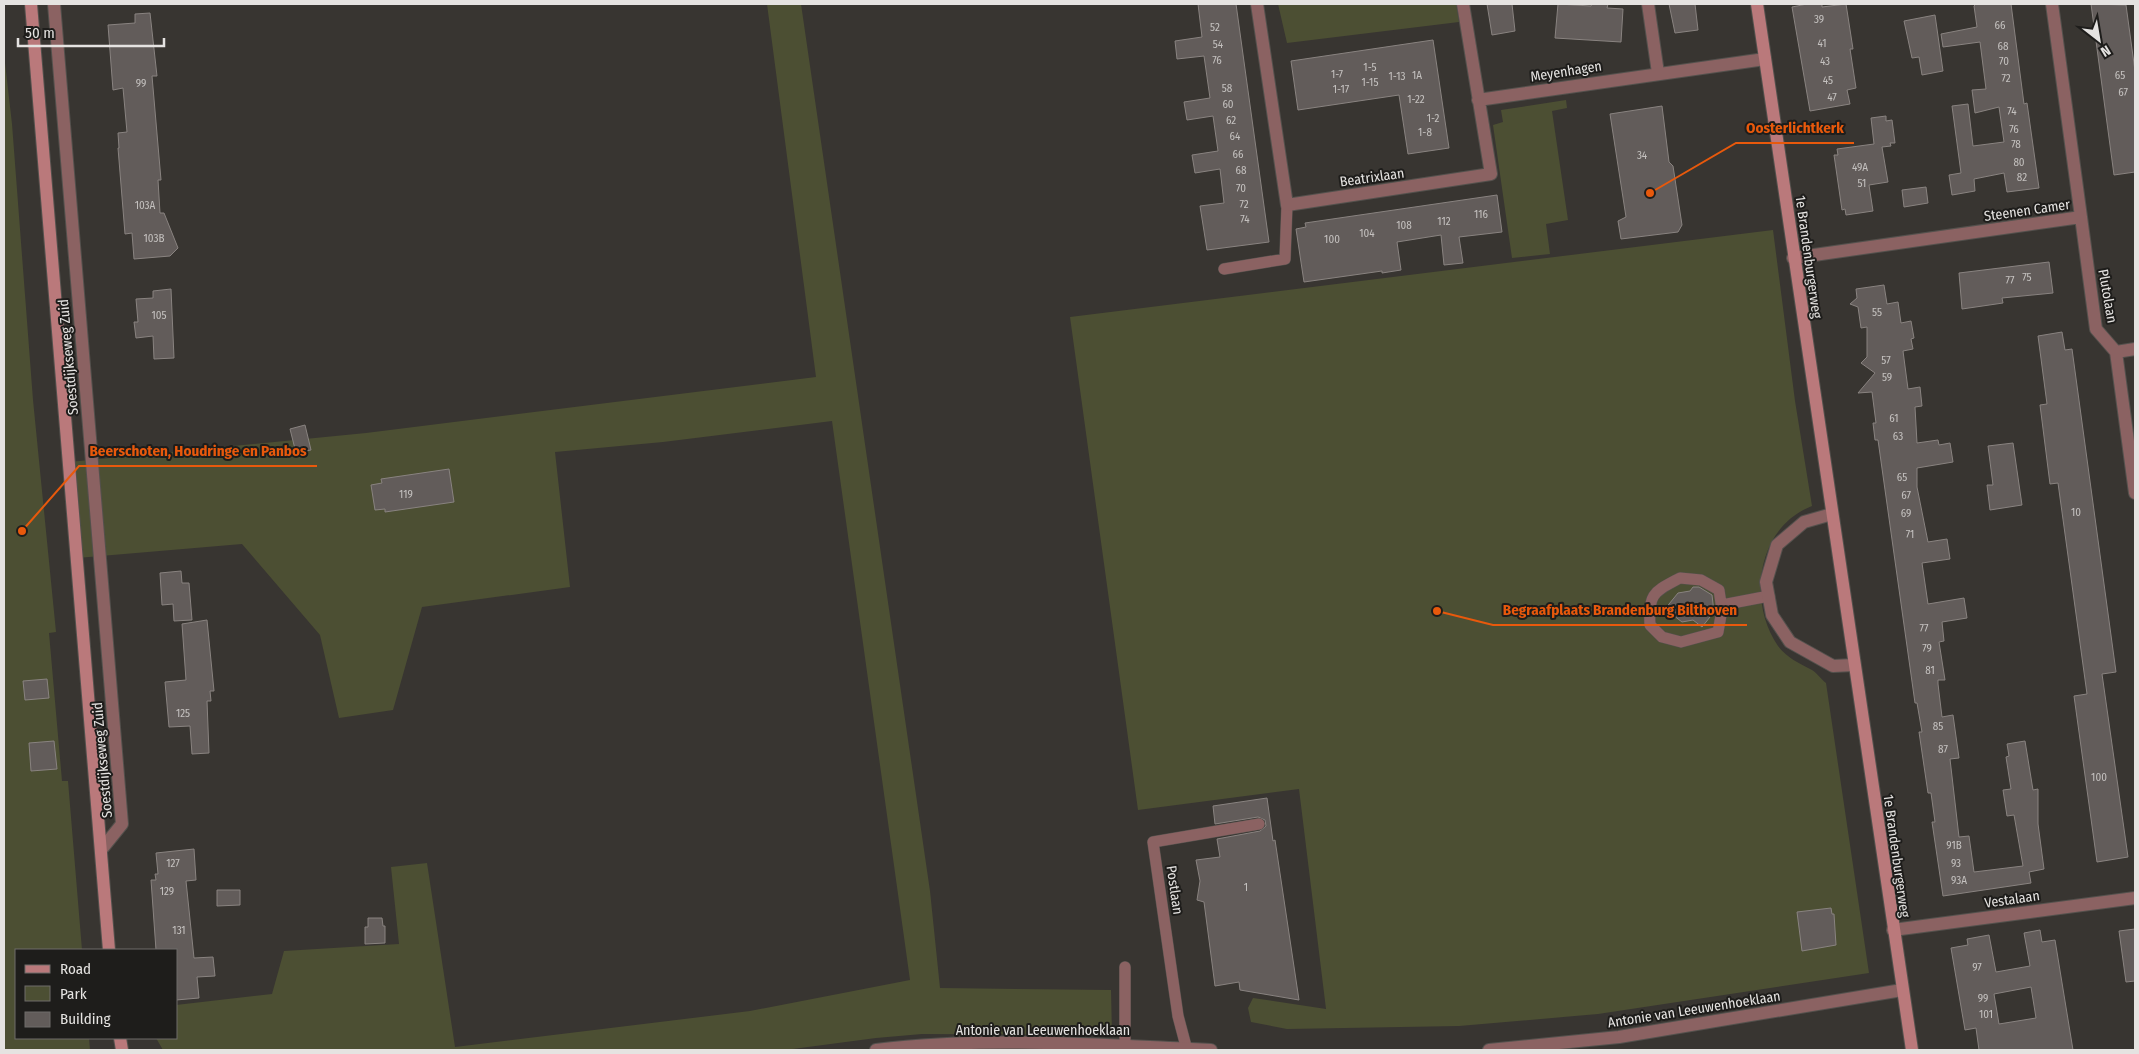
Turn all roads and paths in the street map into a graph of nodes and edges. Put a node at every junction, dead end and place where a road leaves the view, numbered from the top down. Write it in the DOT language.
graph roads {
  1 [pos="31,4"];
  2 [pos="54,4"];
  3 [pos="1257,4"];
  4 [pos="1463,4"];
  5 [pos="1648,4"];
  6 [pos="1757,4"];
  7 [pos="2052,4"];
  8 [pos="1765,58"];
  9 [pos="1658,73"];
  10 [pos="1478,100"];
  11 [pos="1287,204"];
  12 [pos="2081,217"];
  13 [pos="1794,258"];
  14 [pos="1224,269"];
  15 [pos="2135,349"];
  16 [pos="2116,352"];
  17 [pos="2135,493"];
  18 [pos="1832,514"];
  19 [pos="1769,596"];
  20 [pos="1722,606"];
  21 [pos="1854,665"];
  22 [pos="1259,824"];
  23 [pos="102,850"];
  24 [pos="2135,898"];
  25 [pos="1893,930"];
  26 [pos="109,949"];
  27 [pos="1124,967"];
  28 [pos="1902,990"];
  29 [pos="1125,1045"];
  30 [pos="876,1050"];
  31 [pos="1187,1050"];
  32 [pos="1210,1050"];
  33 [pos="1489,1050"];
  34 [pos="1912,1050"];
  1 -- 23 [label="street, Soestdijkseweg Zuid"];
  2 -- 23 [label="street, Soestdijkseweg Zuid"];
  3 -- 11 [label="street"];
  4 -- 10 [label="street, Beatrixlaan"];
  5 -- 9 [label="street"];
  6 -- 8 [label="street, 1e Brandenburgerweg"];
  7 -- 12 [label="street, Steenen Camer"];
  8 -- 9 [label="street, Meyenhagen"];
  8 -- 13 [label="street, 1e Brandenburgerweg"];
  9 -- 10 [label="street, Meyenhagen"];
  10 -- 11 [label="street, Beatrixlaan"];
  11 -- 14 [label="lane"];
  12 -- 13 [label="street, Steenen Camer"];
  12 -- 16 [label="street, Plutolaan"];
  13 -- 18 [label="street, 1e Brandenburgerweg"];
  15 -- 16 [label="street"];
  16 -- 17 [label="street"];
  18 -- 19 [label="street"];
  18 -- 21 [label="street, 1e Brandenburgerweg"];
  19 -- 20 [label="lane"];
  19 -- 21 [label="street"];
  20 -- 20 [label="lane"];
  21 -- 25 [label="street, 1e Brandenburgerweg"];
  22 -- 31 [label="lane, Postlaan"];
  23 -- 26 [label="street, Soestdijkseweg Zuid"];
  24 -- 25 [label="street, Vestalaan"];
  25 -- 28 [label="street, 1e Brandenburgerweg"];
  27 -- 29 [label="lane"];
  28 -- 33 [label="street, Antonie van Leeuwenhoeklaan"];
  28 -- 34 [label="street, 1e Brandenburgerweg"];
  29 -- 30 [label="street, Antonie van Leeuwenhoeklaan"];
  29 -- 31 [label="street, Antonie van Leeuwenhoeklaan"];
  31 -- 32 [label="street, Antonie van Leeuwenhoeklaan"];
}
